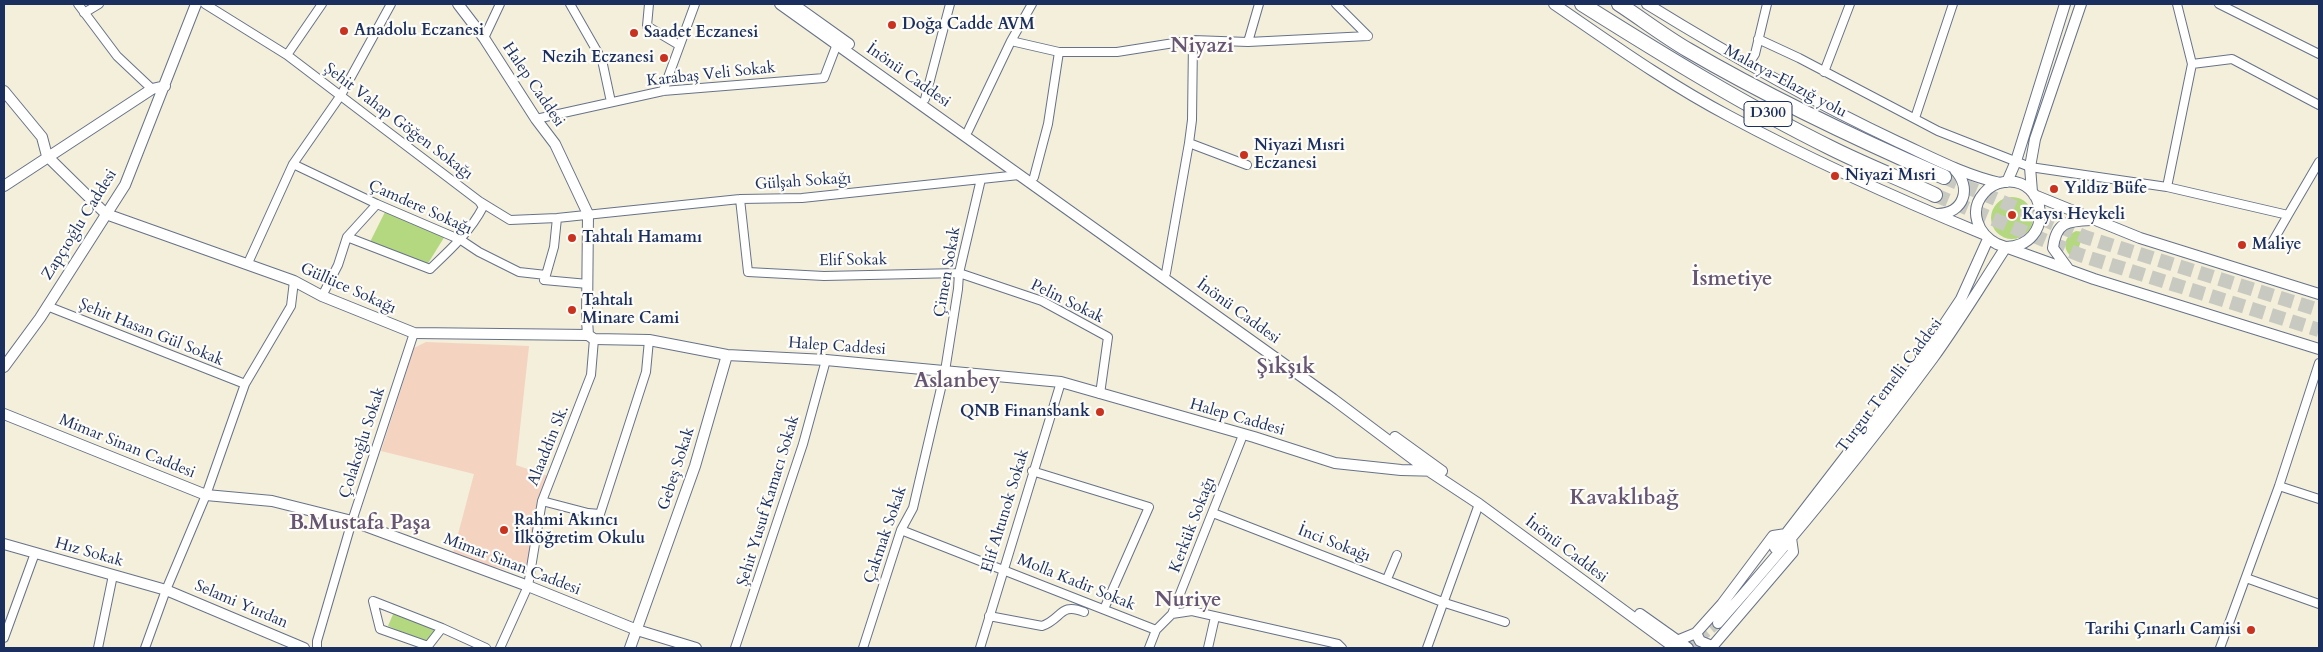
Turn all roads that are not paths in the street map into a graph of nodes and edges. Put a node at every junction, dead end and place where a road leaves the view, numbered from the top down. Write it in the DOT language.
graph roads {
  1 [pos="78,4"];
  2 [pos="99,4"];
  3 [pos="196,4"];
  4 [pos="205,4"];
  5 [pos="322,4"];
  6 [pos="391,4"];
  7 [pos="458,4"];
  8 [pos="500,4"];
  9 [pos="570,4"];
  10 [pos="649,4"];
  11 [pos="695,4"];
  12 [pos="780,4"];
  13 [pos="794,4"];
  14 [pos="950,4"];
  15 [pos="1032,4"];
  16 [pos="1259,4"];
  17 [pos="1336,4"];
  18 [pos="1554,4"];
  19 [pos="1582,4"];
  20 [pos="1619,4"];
  21 [pos="1647,4"];
  22 [pos="1767,4"];
  23 [pos="1850,4"];
  24 [pos="1953,4"];
  25 [pos="2065,4"];
  26 [pos="2081,4"];
  27 [pos="2177,4"];
  28 [pos="2219,4"];
  29 [pos="84,13"];
  30 [pos="484,38"];
  31 [pos="1758,39"];
  32 [pos="1192,40"];
  33 [pos="1011,41"];
  34 [pos="1248,42"];
  35 [pos="838,44"];
  36 [pos="679,45"];
  37 [pos="1059,52"];
  38 [pos="2319,54"];
  39 [pos="287,55"];
  40 [pos="2192,64"];
  41 [pos="1748,65"];
  42 [pos="1824,72"];
  43 [pos="165,86"];
  44 [pos="152,89"];
  45 [pos="4,91"];
  46 [pos="663,91"];
  47 [pos="341,95"];
  48 [pos="925,99"];
  49 [pos="611,102"];
  50 [pos="2319,105"];
  51 [pos="1915,118"];
  52 [pos="536,119"];
  53 [pos="968,131"];
  54 [pos="1189,143"];
  55 [pos="47,156"];
  56 [pos="2016,161"];
  57 [pos="2319,162"];
  58 [pos="293,164"];
  59 [pos="1247,165"];
  60 [pos="2030,167"];
  61 [pos="1947,172"];
  62 [pos="1019,174"];
  63 [pos="1034,177"];
  64 [pos="980,179"];
  65 [pos="2003,182"];
  66 [pos="4,186"];
  67 [pos="2167,187"];
  68 [pos="2033,194"];
  69 [pos="1935,195"];
  70 [pos="740,199"];
  71 [pos="479,201"];
  72 [pos="377,204"];
  73 [pos="106,214"];
  74 [pos="588,214"];
  75 [pos="1934,214"];
  76 [pos="2288,215"];
  77 [pos="557,218"];
  78 [pos="2094,220"];
  79 [pos="1986,237"];
  80 [pos="347,238"];
  81 [pos="461,240"];
  82 [pos="2273,241"];
  83 [pos="2006,247"];
  84 [pos="248,263"];
  85 [pos="2069,270"];
  86 [pos="1166,272"];
  87 [pos="959,273"];
  88 [pos="546,274"];
  89 [pos="294,281"];
  90 [pos="588,284"];
  91 [pos="2319,294"];
  92 [pos="322,296"];
  93 [pos="47,306"];
  94 [pos="414,333"];
  95 [pos="591,337"];
  96 [pos="649,340"];
  97 [pos="2319,349"];
  98 [pos="727,355"];
  99 [pos="826,360"];
  100 [pos="2319,362"];
  101 [pos="4,368"];
  102 [pos="944,372"];
  103 [pos="1061,382"];
  104 [pos="245,384"];
  105 [pos="1100,394"];
  106 [pos="4,414"];
  107 [pos="1243,435"];
  108 [pos="1032,471"];
  109 [pos="1429,471"];
  110 [pos="1442,471"];
  111 [pos="2279,486"];
  112 [pos="206,495"];
  113 [pos="2319,499"];
  114 [pos="542,502"];
  115 [pos="1480,504"];
  116 [pos="1213,513"];
  117 [pos="352,521"];
  118 [pos="902,530"];
  119 [pos="1789,536"];
  120 [pos="4,544"];
  121 [pos="35,553"];
  122 [pos="1397,555"];
  123 [pos="1004,569"];
  124 [pos="113,575"];
  125 [pos="2246,578"];
  126 [pos="1387,579"];
  127 [pos="528,586"];
  128 [pos="166,590"];
  129 [pos="1445,602"];
  130 [pos="2319,604"];
  131 [pos="1104,609"];
  132 [pos="1084,612"];
  133 [pos="1172,614"];
  134 [pos="988,616"];
  135 [pos="1215,617"];
  136 [pos="1505,622"];
  137 [pos="442,628"];
  138 [pos="637,630"];
  139 [pos="1156,630"];
  140 [pos="1696,633"];
  141 [pos="4,638"];
  142 [pos="1672,645"];
  143 [pos="1711,647"];
  144 [pos="98,648"];
  145 [pos="145,648"];
  146 [pos="304,648"];
  147 [pos="317,648"];
  148 [pos="486,648"];
  149 [pos="500,648"];
  150 [pos="630,648"];
  151 [pos="696,648"];
  152 [pos="735,648"];
  153 [pos="863,648"];
  154 [pos="980,648"];
  155 [pos="1149,648"];
  156 [pos="1208,648"];
  157 [pos="1342,648"];
  158 [pos="1427,648"];
  159 [pos="1688,648"];
  160 [pos="2220,648"];
  1 -- 29 [label="street"];
  2 -- 29 [label="street"];
  3 -- 43 [label="main road, Zapçıoğlu Caddesi"];
  4 -- 39 [label="street, Şehit Vahap Göğen Sokağı"];
  5 -- 39 [label="street"];
  6 -- 47 [label="street"];
  7 -- 30 [label="main road, Halep Caddesi"];
  8 -- 30 [label="street"];
  9 -- 49 [label="street"];
  10 -- 36 [label="street"];
  11 -- 36 [label="street"];
  12 -- 35 [label="main road, İnönü Caddesi"];
  13 -- 48 [label="main road, İnönü Caddesi"];
  14 -- 48 [label="street"];
  15 -- 33 [label="street"];
  16 -- 34 [label="street"];
  17 -- 34 [label="street"];
  18 -- 75 [label="main road"];
  19 -- 69 [label="highway, D300"];
  20 -- 61 [label="highway, Malatya-Elazığ yolu / D300"];
  21 -- 41 [label="main road"];
  22 -- 31 [label="street"];
  23 -- 42 [label="street"];
  24 -- 51 [label="street"];
  25 -- 56 [label="main road"];
  26 -- 60 [label="main road"];
  27 -- 40 [label="street"];
  28 -- 38 [label="street"];
  29 -- 44 [label="street"];
  30 -- 52 [label="main road, Halep Caddesi"];
  31 -- 41 [label="street"];
  31 -- 42 [label="street"];
  32 -- 34 [label="street"];
  32 -- 37 [label="street"];
  32 -- 54 [label="street"];
  33 -- 37 [label="street"];
  33 -- 53 [label="street"];
  35 -- 46 [label="street, Karabaş Veli Sokak"];
  35 -- 62 [label="main road, İnönü Caddesi"];
  36 -- 46 [label="street"];
  37 -- 63 [label="street"];
  39 -- 47 [label="street, Şehit Vahap Göğen Sokağı"];
  40 -- 50 [label="street"];
  40 -- 67 [label="street"];
  41 -- 61 [label="main road"];
  42 -- 51 [label="street"];
  43 -- 44 [label="main road"];
  43 -- 73 [label="main road, Zapçıoğlu Caddesi"];
  44 -- 55 [label="main road"];
  45 -- 55 [label="main road"];
  46 -- 49 [label="street, Karabaş Veli Sokak"];
  47 -- 58 [label="street"];
  47 -- 71 [label="street, Şehit Vahap Göğen Sokağı"];
  48 -- 53 [label="main road, İnönü Caddesi"];
  49 -- 52 [label="street, Karabaş Veli Sokak"];
  51 -- 56 [label="street"];
  52 -- 74 [label="main road, Halep Caddesi"];
  53 -- 63 [label="main road, İnönü Caddesi"];
  54 -- 59 [label="street"];
  54 -- 86 [label="street"];
  55 -- 66 [label="main road"];
  55 -- 73 [label="main road"];
  56 -- 60 [label="street"];
  56 -- 65 [label="main road"];
  57 -- 76 [label="street"];
  58 -- 72 [label="street, Çamdere Sokağı"];
  58 -- 84 [label="street"];
  60 -- 67 [label="street"];
  60 -- 68 [label="main road"];
  61 -- 65 [label="main road"];
  61 -- 75 [label="main road"];
  62 -- 64 [label="street, Gülşah Sokağı"];
  62 -- 109 [label="main road, İnönü Caddesi"];
  63 -- 86 [label="main road, İnönü Caddesi"];
  64 -- 70 [label="street, Gülşah Sokağı"];
  64 -- 87 [label="street, Çimen Sokak"];
  65 -- 68 [label="main road"];
  65 -- 79 [label="main road"];
  67 -- 76 [label="street"];
  68 -- 78 [label="main road"];
  68 -- 83 [label="main road"];
  70 -- 74 [label="street, Gülşah Sokağı"];
  70 -- 87 [label="street, Elif Sokak"];
  71 -- 77 [label="street, Şehit Vahap Göğen Sokağı"];
  71 -- 81 [label="street"];
  72 -- 80 [label="street"];
  72 -- 81 [label="street, Çamdere Sokağı"];
  73 -- 84 [label="main road, Güllüce Sokağı"];
  73 -- 93 [label="main road, Zapçıoğlu Caddesi"];
  74 -- 77 [label="street, Şehit Vahap Göğen Sokağı"];
  74 -- 90 [label="main road, Halep Caddesi"];
  75 -- 79 [label="main road"];
  76 -- 82 [label="street"];
  77 -- 88 [label="street"];
  78 -- 85 [label="main road"];
  78 -- 91 [label="main road"];
  79 -- 83 [label="main road"];
  79 -- 119 [label="main road, Turgut Temelli Caddesi"];
  80 -- 81 [label="street"];
  80 -- 92 [label="street"];
  81 -- 88 [label="street, Çamdere Sokağı"];
  83 -- 85 [label="main road"];
  83 -- 119 [label="main road, Turgut Temelli Caddesi"];
  84 -- 89 [label="main road, Güllüce Sokağı"];
  85 -- 97 [label="main road"];
  86 -- 110 [label="main road, İnönü Caddesi"];
  87 -- 102 [label="street, Çimen Sokak"];
  87 -- 105 [label="street, Pelin Sokak"];
  88 -- 90 [label="street, Çamdere Sokağı"];
  89 -- 92 [label="main road, Güllüce Sokağı"];
  89 -- 104 [label="street"];
  90 -- 95 [label="main road, Halep Caddesi"];
  92 -- 94 [label="main road, Güllüce Sokağı"];
  93 -- 101 [label="main road, Zapçıoğlu Caddesi"];
  93 -- 104 [label="street, Şehit Hasan Gül Sokak"];
  94 -- 95 [label="main road, Güllüce Sokağı"];
  94 -- 117 [label="street, Çolakoğlu Sokak"];
  95 -- 96 [label="main road, Halep Caddesi"];
  95 -- 114 [label="street, Alaaddin Sk."];
  96 -- 98 [label="main road, Halep Caddesi"];
  96 -- 114 [label="street"];
  98 -- 99 [label="main road, Halep Caddesi"];
  98 -- 138 [label="main road, Gebeş Sokak"];
  99 -- 102 [label="main road, Halep Caddesi"];
  99 -- 152 [label="street, Şehit Yusuf Kamacı Sokak"];
  100 -- 111 [label="street"];
  102 -- 103 [label="main road, Halep Caddesi"];
  102 -- 118 [label="street, Çakmak Sokak"];
  103 -- 105 [label="main road, Halep Caddesi"];
  103 -- 108 [label="street, Elif Altunok Sokak"];
  104 -- 112 [label="street"];
  105 -- 107 [label="main road, Halep Caddesi"];
  106 -- 112 [label="main road, Mimar Sinan Caddesi"];
  107 -- 109 [label="main road, Halep Caddesi"];
  107 -- 116 [label="street, Kerkük Sokağı"];
  108 -- 123 [label="street, Elif Altunok Sokak"];
  108 -- 131 [label="street"];
  109 -- 110 [label="main road, Halep Caddesi"];
  109 -- 115 [label="main road, İnönü Caddesi"];
  110 -- 142 [label="main road, İnönü Caddesi"];
  111 -- 113 [label="street"];
  111 -- 125 [label="street"];
  112 -- 117 [label="main road, Mimar Sinan Caddesi"];
  112 -- 128 [label="street"];
  114 -- 127 [label="street, Alaaddin Sk."];
  115 -- 129 [label="street"];
  115 -- 142 [label="main road, İnönü Caddesi"];
  116 -- 126 [label="street, İnci Sokağı"];
  116 -- 133 [label="street, Kerkük Sokağı"];
  117 -- 127 [label="main road, Mimar Sinan Caddesi"];
  117 -- 147 [label="street, Çolakoğlu Sokak"];
  118 -- 123 [label="street, Molla Kadir Sokak"];
  118 -- 153 [label="street, Çakmak Sokak"];
  119 -- 119 [label="main road, Turgut Temelli Caddesi"];
  119 -- 140 [label="main road, Turgut Temelli Caddesi"];
  119 -- 143 [label="main road, Turgut Temelli Caddesi"];
  120 -- 121 [label="main road, Hız Sokak"];
  121 -- 124 [label="main road, Hız Sokak"];
  121 -- 141 [label="street"];
  122 -- 126 [label="street"];
  123 -- 131 [label="street, Molla Kadir Sokak"];
  123 -- 134 [label="street, Elif Altunok Sokak"];
  124 -- 128 [label="main road, Hız Sokak"];
  124 -- 144 [label="street"];
  125 -- 130 [label="street"];
  125 -- 160 [label="street"];
  126 -- 129 [label="street, İnci Sokağı"];
  127 -- 138 [label="main road, Mimar Sinan Caddesi"];
  127 -- 149 [label="street, Alaaddin Sk."];
  128 -- 145 [label="street"];
  128 -- 146 [label="main road, Selami Yurdan"];
  129 -- 136 [label="street, İnci Sokağı"];
  129 -- 158 [label="street"];
  131 -- 139 [label="street, Molla Kadir Sokak"];
  132 -- 134 [label="street"];
  133 -- 135 [label="street"];
  133 -- 139 [label="street, Kerkük Sokağı"];
  134 -- 154 [label="street, Elif Altunok Sokak"];
  135 -- 156 [label="street"];
  135 -- 157 [label="street"];
  137 -- 137 [label="street"];
  137 -- 148 [label="street"];
  138 -- 150 [label="main road, Gebeş Sokak"];
  138 -- 151 [label="main road, Mimar Sinan Caddesi"];
  139 -- 155 [label="street, Kerkük Sokağı"];
  140 -- 142 [label="main road, Turgut Temelli Caddesi"];
  140 -- 143 [label="main road"];
  142 -- 159 [label="main road"];
}
